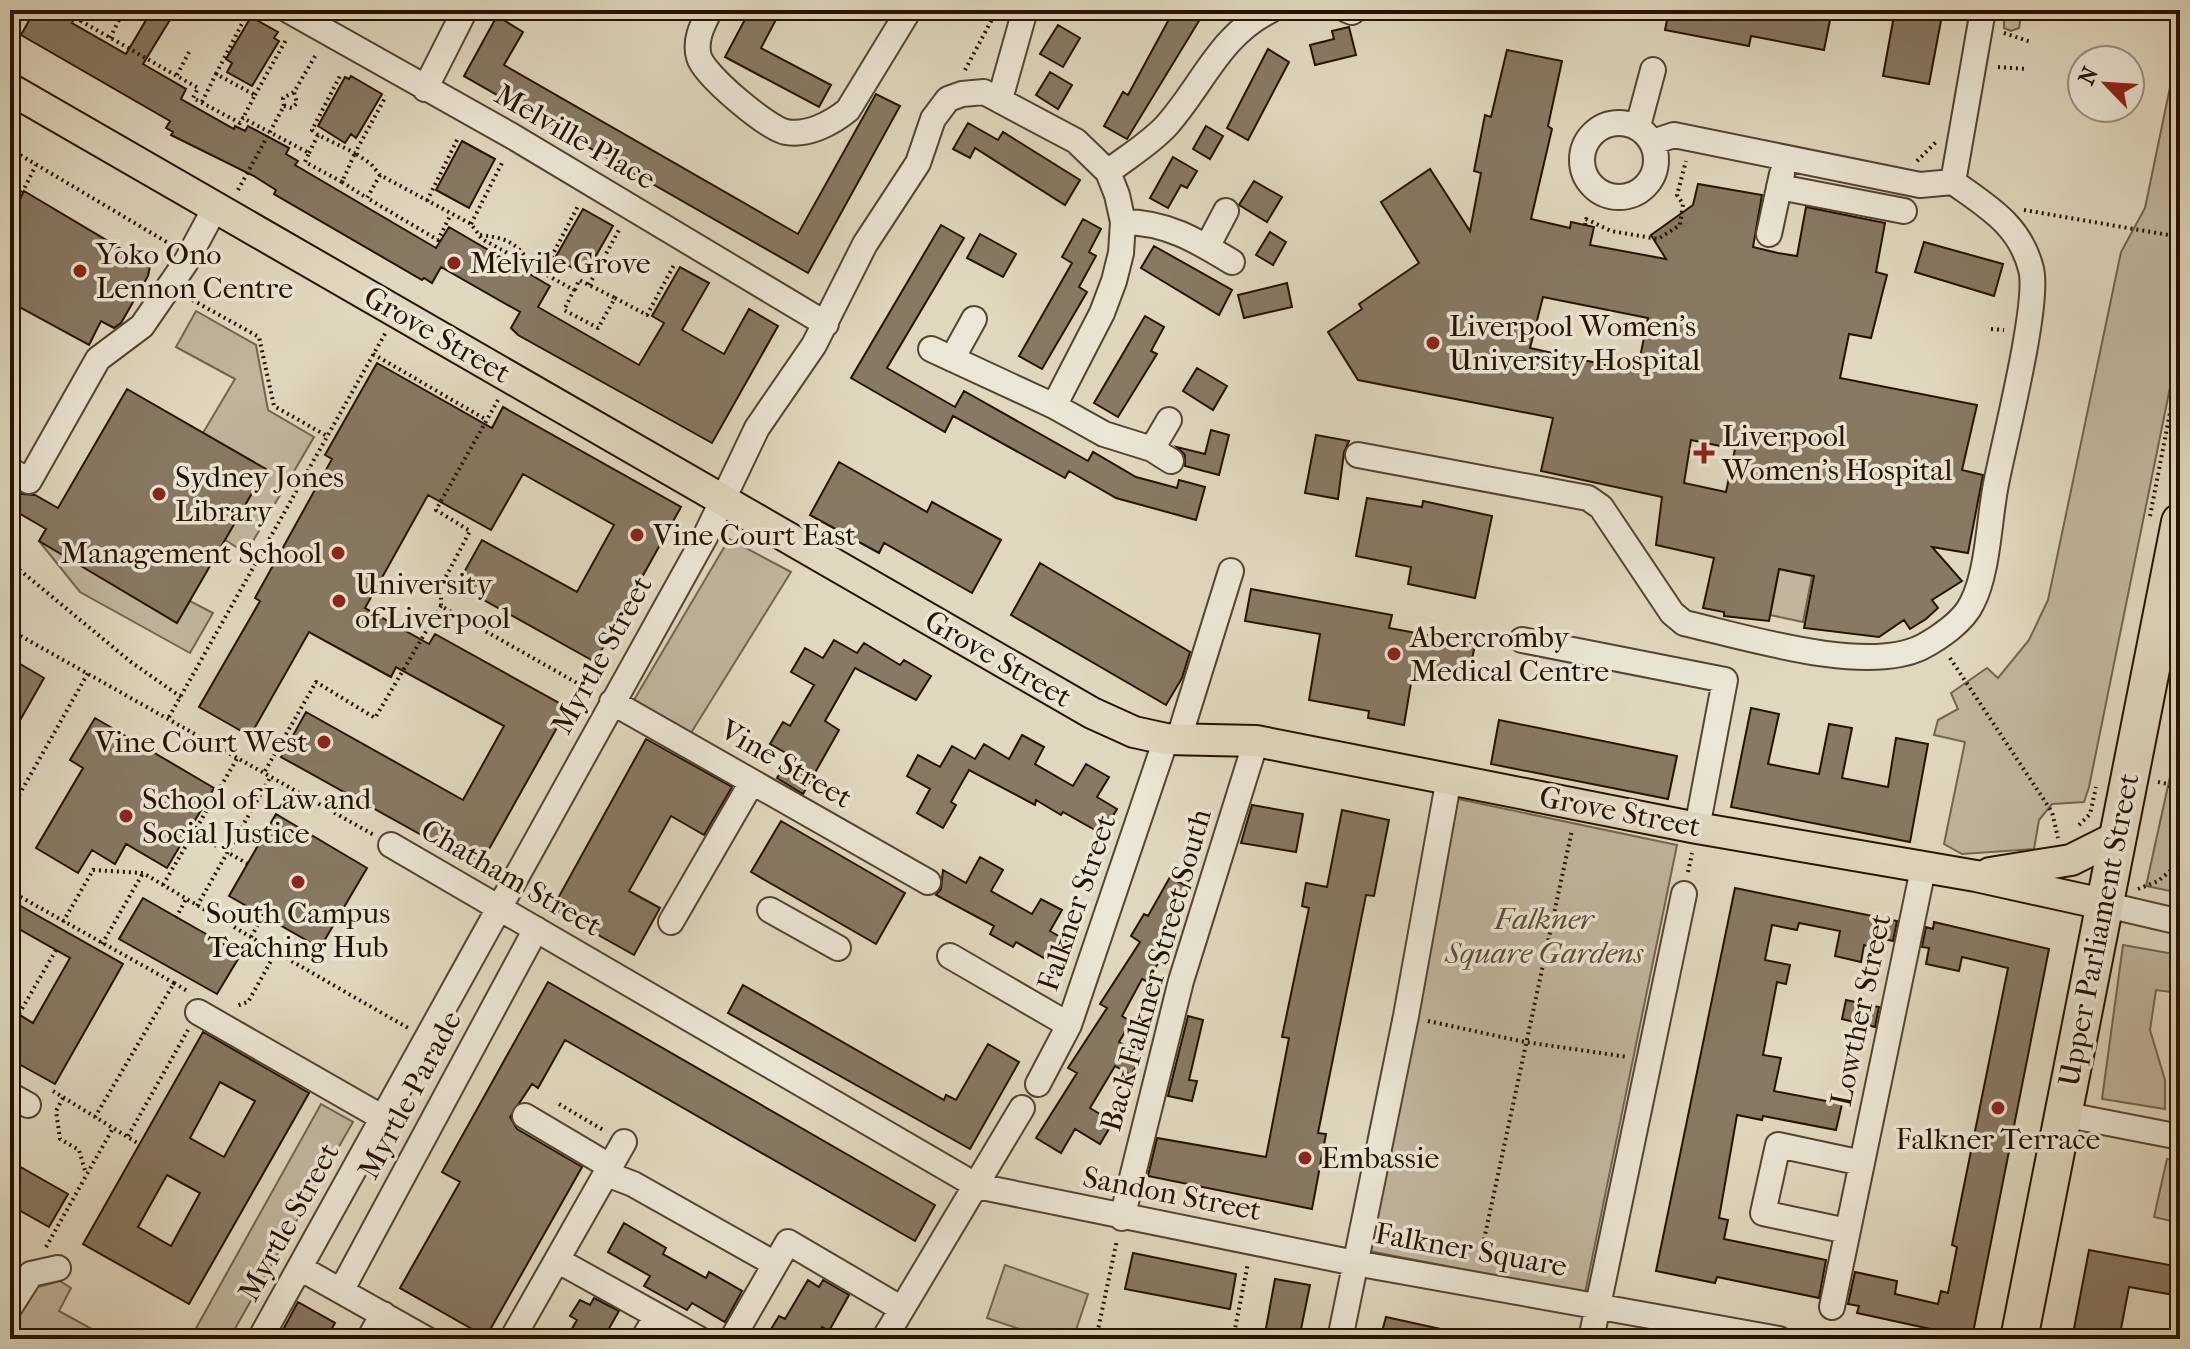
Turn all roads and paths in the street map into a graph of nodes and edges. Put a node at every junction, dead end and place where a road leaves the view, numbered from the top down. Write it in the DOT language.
graph roads {
  1 [pos="87,10"];
  2 [pos="288,10"];
  3 [pos="465,10"];
  4 [pos="710,10"];
  5 [pos="909,10"];
  6 [pos="997,10"];
  7 [pos="1025,10"];
  8 [pos="1271,10"];
  9 [pos="247,14"];
  10 [pos="121,16"];
  11 [pos="1990,17"];
  12 [pos="328,34"];
  13 [pos="110,38"];
  14 [pos="287,38"];
  15 [pos="2031,42"];
  16 [pos="189,52"];
  17 [pos="2027,69"];
  18 [pos="1653,70"];
  19 [pos="1989,73"];
  20 [pos="216,74"];
  21 [pos="341,74"];
  22 [pos="177,75"];
  23 [pos="10,89"];
  24 [pos="425,89"];
  25 [pos="294,92"];
  26 [pos="962,94"];
  27 [pos="255,95"];
  28 [pos="386,96"];
  29 [pos="1000,99"];
  30 [pos="202,102"];
  31 [pos="284,106"];
  32 [pos="243,118"];
  33 [pos="1938,131"];
  34 [pos="271,132"];
  35 [pos="318,135"];
  36 [pos="458,138"];
  37 [pos="10,149"];
  38 [pos="309,153"];
  39 [pos="355,153"];
  40 [pos="1689,158"];
  41 [pos="1785,158"];
  42 [pos="1913,162"];
  43 [pos="502,163"];
  44 [pos="36,165"];
  45 [pos="1108,172"];
  46 [pos="380,175"];
  47 [pos="342,182"];
  48 [pos="1953,182"];
  49 [pos="1779,187"];
  50 [pos="10,192"];
  51 [pos="367,198"];
  52 [pos="226,200"];
  53 [pos="427,201"];
  54 [pos="2014,204"];
  55 [pos="578,206"];
  56 [pos="2024,210"];
  57 [pos="1226,211"];
  58 [pos="1904,211"];
  59 [pos="451,214"];
  60 [pos="2016,216"];
  61 [pos="1123,222"];
  62 [pos="471,224"];
  63 [pos="1585,225"];
  64 [pos="619,230"];
  65 [pos="1769,234"];
  66 [pos="479,235"];
  67 [pos="2180,237"];
  68 [pos="1207,247"];
  69 [pos="190,255"];
  70 [pos="1232,262"];
  71 [pos="675,263"];
  72 [pos="532,267"];
  73 [pos="543,273"];
  74 [pos="589,285"];
  75 [pos="170,287"];
  76 [pos="574,290"];
  77 [pos="615,298"];
  78 [pos="397,313"];
  79 [pos="974,319"];
  80 [pos="826,324"];
  81 [pos="2014,324"];
  82 [pos="1991,329"];
  83 [pos="373,354"];
  84 [pos="2180,361"];
  85 [pos="511,377"];
  86 [pos="1054,406"];
  87 [pos="486,420"];
  88 [pos="1169,420"];
  89 [pos="327,436"];
  90 [pos="1358,455"];
  91 [pos="10,470"];
  92 [pos="723,501"];
  93 [pos="2163,526"];
  94 [pos="10,562"];
  95 [pos="21,570"];
  96 [pos="1231,571"];
  97 [pos="10,590"];
  98 [pos="441,606"];
  99 [pos="10,630"];
  100 [pos="1937,637"];
  101 [pos="1522,640"];
  102 [pos="88,673"];
  103 [pos="181,697"];
  104 [pos="612,702"];
  105 [pos="169,717"];
  106 [pos="1172,740"];
  107 [pos="1256,741"];
  108 [pos="238,757"];
  109 [pos="264,772"];
  110 [pos="271,776"];
  111 [pos="1449,778"];
  112 [pos="752,782"];
  113 [pos="2096,786"];
  114 [pos="1577,804"];
  115 [pos="10,811"];
  116 [pos="1697,828"];
  117 [pos="193,833"];
  118 [pos="2117,837"];
  119 [pos="391,845"];
  120 [pos="227,853"];
  121 [pos="2180,863"];
  122 [pos="248,864"];
  123 [pos="1923,869"];
  124 [pos="143,873"];
  125 [pos="1976,876"];
  126 [pos="928,882"];
  127 [pos="163,885"];
  128 [pos="10,891"];
  129 [pos="1684,894"];
  130 [pos="186,899"];
  131 [pos="2103,904"];
  132 [pos="197,906"];
  133 [pos="501,909"];
  134 [pos="770,910"];
  135 [pos="263,916"];
  136 [pos="176,918"];
  137 [pos="63,922"];
  138 [pos="671,922"];
  139 [pos="2180,922"];
  140 [pos="70,925"];
  141 [pos="536,929"];
  142 [pos="66,932"];
  143 [pos="251,937"];
  144 [pos="102,944"];
  145 [pos="838,948"];
  146 [pos="56,950"];
  147 [pos="276,952"];
  148 [pos="950,956"];
  149 [pos="223,1010"];
  150 [pos="198,1012"];
  151 [pos="19,1014"];
  152 [pos="1406,1016"];
  153 [pos="1069,1025"];
  154 [pos="428,1039"];
  155 [pos="1525,1042"];
  156 [pos="1633,1057"];
  157 [pos="1038,1084"];
  158 [pos="53,1091"];
  159 [pos="63,1098"];
  160 [pos="559,1104"];
  161 [pos="1022,1108"];
  162 [pos="2062,1114"];
  163 [pos="525,1116"];
  164 [pos="95,1117"];
  165 [pos="383,1118"];
  166 [pos="113,1128"];
  167 [pos="128,1136"];
  168 [pos="2180,1137"];
  169 [pos="624,1142"];
  170 [pos="139,1144"];
  171 [pos="1862,1163"];
  172 [pos="609,1171"];
  173 [pos="86,1174"];
  174 [pos="977,1186"];
  175 [pos="1122,1218"];
  176 [pos="1847,1231"];
  177 [pos="1249,1257"];
  178 [pos="557,1260"];
  179 [pos="1355,1263"];
  180 [pos="775,1264"];
  181 [pos="58,1268"];
  182 [pos="300,1268"];
  183 [pos="1478,1270"];
  184 [pos="21,1279"];
  185 [pos="341,1291"];
  186 [pos="1598,1306"];
  187 [pos="10,1307"];
  188 [pos="1832,1307"];
  189 [pos="902,1309"];
  190 [pos="383,1314"];
  191 [pos="657,1316"];
  192 [pos="260,1339"];
  193 [pos="369,1339"];
  194 [pos="426,1339"];
  195 [pos="512,1339"];
  196 [pos="643,1339"];
  197 [pos="699,1339"];
  198 [pos="732,1339"];
  199 [pos="884,1339"];
  200 [pos="1096,1339"];
  201 [pos="1233,1339"];
  202 [pos="1340,1339"];
  203 [pos="1591,1339"];
  204 [pos="1779,1339"];
  205 [pos="2019,1339"];
  1 -- 13 [label="path"];
  2 -- 12 [label="street, Melville Place"];
  3 -- 24 [label="street"];
  4 -- 5 [label="street"];
  6 -- 26 [label="path"];
  7 -- 29 [label="street"];
  8 -- 45 [label="street"];
  9 -- 20 [label="path"];
  10 -- 13 [label="path"];
  11 -- 15 [label="path"];
  11 -- 48 [label="street"];
  12 -- 24 [label="street, Melville Place"];
  12 -- 25 [label="path"];
  13 -- 22 [label="path"];
  14 -- 27 [label="path"];
  16 -- 22 [label="path"];
  17 -- 19 [label="path"];
  18 -- 41 [label="street"];
  20 -- 27 [label="path"];
  20 -- 30 [label="path"];
  21 -- 35 [label="path"];
  22 -- 30 [label="path"];
  23 -- 52 [label="main road, Grove Street"];
  24 -- 80 [label="street, Melville Place"];
  25 -- 31 [label="path"];
  25 -- 31 [label="path"];
  26 -- 29 [label="street"];
  26 -- 80 [label="street, Myrtle Street"];
  27 -- 32 [label="path"];
  28 -- 39 [label="path"];
  29 -- 45 [label="street"];
  30 -- 32 [label="path"];
  31 -- 34 [label="path"];
  32 -- 34 [label="path"];
  33 -- 42 [label="path"];
  34 -- 38 [label="path"];
  34 -- 52 [label="path"];
  35 -- 38 [label="path"];
  35 -- 39 [label="path"];
  36 -- 53 [label="path"];
  37 -- 44 [label="path"];
  38 -- 47 [label="path"];
  39 -- 46 [label="path"];
  39 -- 47 [label="path"];
  40 -- 63 [label="path"];
  41 -- 48 [label="street"];
  41 -- 49 [label="street"];
  43 -- 62 [label="path"];
  44 -- 50 [label="path"];
  44 -- 69 [label="path"];
  45 -- 61 [label="street"];
  46 -- 51 [label="path"];
  46 -- 53 [label="path"];
  47 -- 51 [label="path"];
  48 -- 100 [label="street"];
  49 -- 58 [label="street"];
  49 -- 65 [label="street"];
  51 -- 59 [label="path"];
  52 -- 69 [label="street"];
  52 -- 78 [label="main road, Grove Street"];
  53 -- 59 [label="path"];
  54 -- 56 [label="path"];
  55 -- 73 [label="path"];
  56 -- 60 [label="path"];
  56 -- 67 [label="path"];
  57 -- 68 [label="street"];
  59 -- 62 [label="path"];
  61 -- 68 [label="street"];
  61 -- 86 [label="street"];
  62 -- 66 [label="path"];
  64 -- 74 [label="path"];
  66 -- 72 [label="path"];
  66 -- 72 [label="path"];
  68 -- 70 [label="street"];
  69 -- 75 [label="street"];
  71 -- 77 [label="path"];
  72 -- 73 [label="path"];
  73 -- 76 [label="path"];
  74 -- 76 [label="path"];
  74 -- 77 [label="path"];
  75 -- 89 [label="path"];
  75 -- 91 [label="street"];
  76 -- 77 [label="path"];
  78 -- 83 [label="path"];
  78 -- 85 [label="main road, Grove Street"];
  79 -- 86 [label="street"];
  80 -- 92 [label="street, Myrtle Street"];
  81 -- 82 [label="path"];
  83 -- 87 [label="path"];
  83 -- 89 [label="path"];
  84 -- 93 [label="path"];
  85 -- 87 [label="path"];
  85 -- 92 [label="main road, Grove Street"];
  86 -- 88 [label="street"];
  87 -- 98 [label="path"];
  89 -- 103 [label="path"];
  90 -- 100 [label="street"];
  92 -- 104 [label="street, Myrtle Street"];
  92 -- 106 [label="main road, Grove Street"];
  93 -- 118 [label="highway, Upper Parliament Street"];
  94 -- 95 [label="path"];
  95 -- 97 [label="path"];
  95 -- 103 [label="path"];
  96 -- 106 [label="street, Falkner Street"];
  98 -- 104 [label="path"];
  98 -- 109 [label="path"];
  99 -- 102 [label="path, Chatham Street"];
  100 -- 113 [label="path"];
  101 -- 116 [label="street"];
  102 -- 105 [label="path, Chatham Street"];
  102 -- 115 [label="path"];
  103 -- 105 [label="path"];
  104 -- 112 [label="street, Vine Street"];
  104 -- 133 [label="street, Myrtle Street"];
  105 -- 108 [label="path, Chatham Street"];
  106 -- 107 [label="main road, Grove Street"];
  106 -- 153 [label="street, Falkner Street"];
  107 -- 111 [label="main road, Grove Street"];
  107 -- 175 [label="street, Back Falkner Street South"];
  108 -- 109 [label="path, Chatham Street"];
  108 -- 117 [label="path"];
  109 -- 110 [label="path, Chatham Street"];
  110 -- 119 [label="path, Chatham Street"];
  110 -- 120 [label="path"];
  111 -- 114 [label="main road, Grove Street"];
  111 -- 152 [label="street, Falkner Square"];
  112 -- 126 [label="street, Vine Street"];
  112 -- 138 [label="street"];
  114 -- 116 [label="main road, Grove Street"];
  114 -- 155 [label="path"];
  116 -- 123 [label="main road, Grove Street"];
  116 -- 129 [label="path"];
  117 -- 120 [label="path"];
  117 -- 127 [label="path"];
  118 -- 125 [label="main road"];
  118 -- 131 [label="highway, Upper Parliament Street"];
  119 -- 133 [label="street, Chatham Street"];
  120 -- 122 [label="path"];
  120 -- 132 [label="path"];
  121 -- 131 [label="path"];
  123 -- 125 [label="main road, Grove Street"];
  123 -- 171 [label="street, Lowther Street"];
  124 -- 127 [label="path"];
  124 -- 137 [label="path"];
  124 -- 144 [label="path"];
  125 -- 131 [label="main road, Grove Street"];
  127 -- 130 [label="path"];
  128 -- 137 [label="path"];
  129 -- 186 [label="street, Falkner Square"];
  130 -- 132 [label="path"];
  130 -- 136 [label="path"];
  131 -- 139 [label="street"];
  131 -- 162 [label="highway, Upper Parliament Street"];
  132 -- 143 [label="path"];
  133 -- 141 [label="street, Chatham Street"];
  133 -- 154 [label="street, Myrtle Street"];
  134 -- 145 [label="street"];
  135 -- 143 [label="path"];
  137 -- 140 [label="path"];
  140 -- 142 [label="path"];
  140 -- 144 [label="path"];
  141 -- 174 [label="street, Chatham Street"];
  141 -- 185 [label="street, Myrtle Parade"];
  143 -- 147 [label="path"];
  144 -- 164 [label="path"];
  146 -- 151 [label="path"];
  147 -- 149 [label="path"];
  147 -- 154 [label="path"];
  148 -- 153 [label="street"];
  150 -- 165 [label="street"];
  150 -- 167 [label="path"];
  152 -- 155 [label="path"];
  152 -- 179 [label="street, Falkner Square"];
  153 -- 157 [label="street, Falkner Street"];
  154 -- 165 [label="street, Myrtle Street"];
  155 -- 156 [label="path"];
  155 -- 183 [label="path"];
  158 -- 159 [label="path"];
  159 -- 164 [label="path"];
  159 -- 173 [label="path"];
  160 -- 169 [label="path"];
  161 -- 174 [label="street"];
  162 -- 168 [label="street"];
  162 -- 205 [label="highway, Upper Parliament Street"];
  163 -- 172 [label="street"];
  164 -- 166 [label="path"];
  165 -- 182 [label="street, Myrtle Street"];
  166 -- 167 [label="path"];
  166 -- 173 [label="path"];
  167 -- 170 [label="path"];
  169 -- 172 [label="street"];
  171 -- 176 [label="street, Lowther Street"];
  171 -- 176 [label="street"];
  172 -- 178 [label="street"];
  172 -- 180 [label="street"];
  173 -- 184 [label="path"];
  174 -- 175 [label="street, Sandon Street"];
  174 -- 189 [label="street"];
  175 -- 179 [label="street, Sandon Street"];
  175 -- 200 [label="path"];
  176 -- 188 [label="street, Lowther Street"];
  177 -- 201 [label="path"];
  178 -- 191 [label="street"];
  178 -- 195 [label="street"];
  179 -- 186 [label="street, Falkner Square"];
  179 -- 202 [label="street"];
  180 -- 189 [label="street"];
  180 -- 198 [label="street"];
  181 -- 184 [label="street"];
  182 -- 185 [label="street"];
  182 -- 192 [label="street, Myrtle Street"];
  184 -- 187 [label="street"];
  185 -- 190 [label="street"];
  186 -- 203 [label="street"];
  186 -- 204 [label="street"];
  189 -- 199 [label="street"];
  190 -- 193 [label="street"];
  190 -- 194 [label="street"];
  191 -- 196 [label="street"];
  191 -- 197 [label="street"];
}
